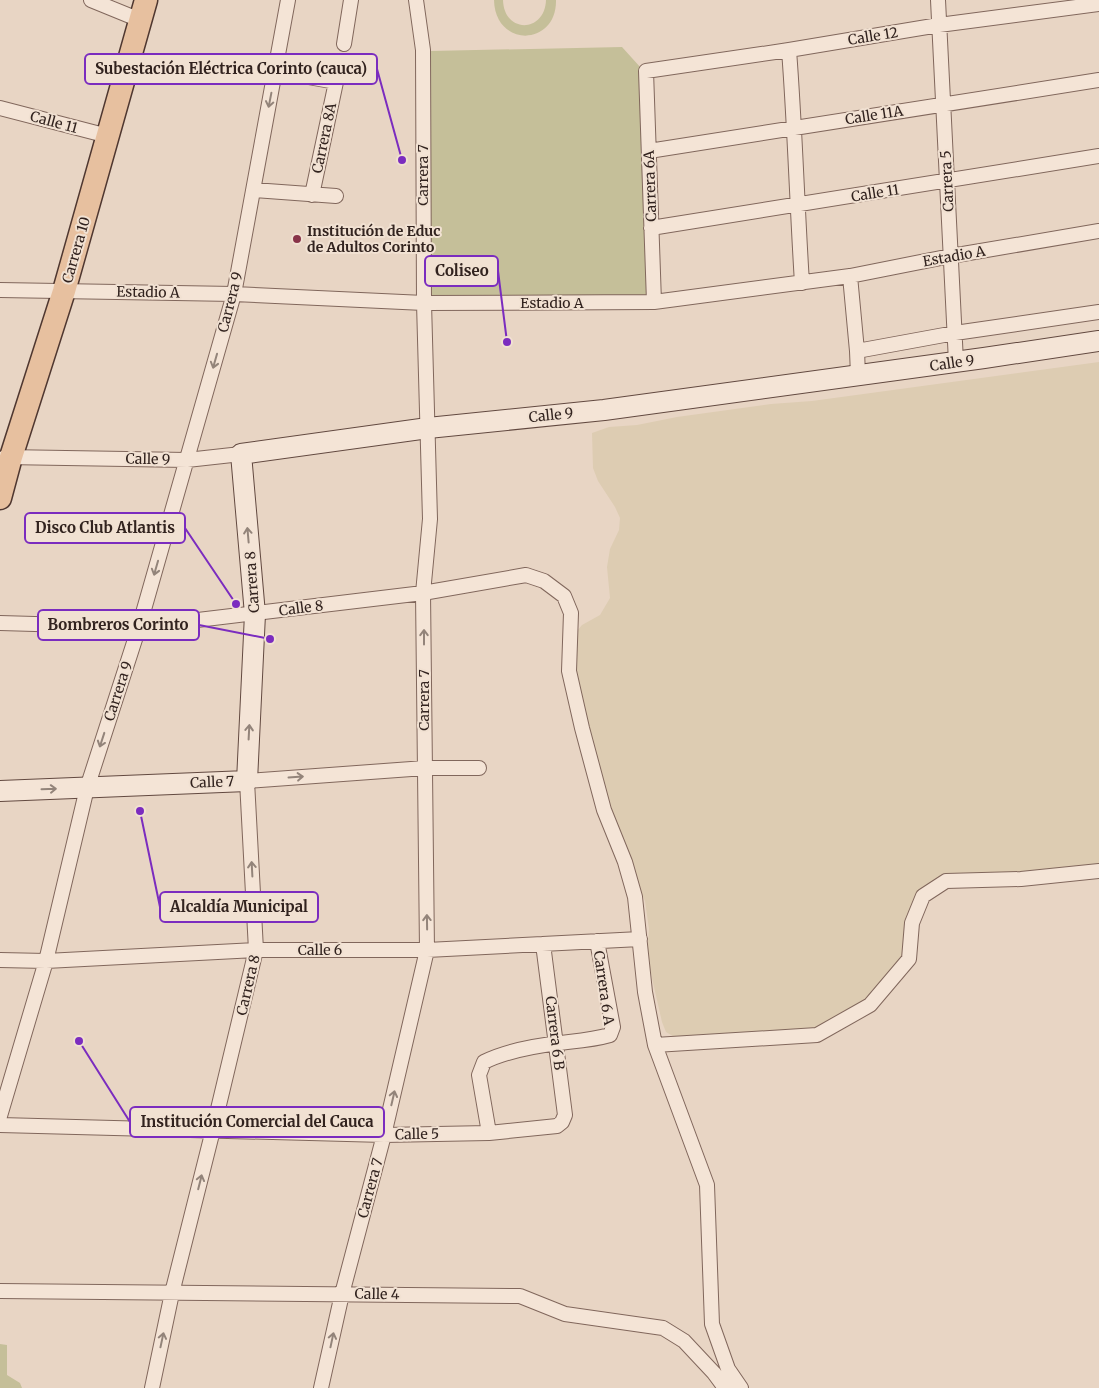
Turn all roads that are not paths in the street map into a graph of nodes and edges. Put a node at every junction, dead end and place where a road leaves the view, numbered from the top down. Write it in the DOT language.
graph roads {
  1 [pos="91,0"];
  2 [pos="288,0"];
  3 [pos="351,0"];
  4 [pos="416,0"];
  5 [pos="938,0"];
  6 [pos="1099,4"];
  7 [pos="143,10"];
  8 [pos="939,26"];
  9 [pos="344,44"];
  10 [pos="789,50"];
  11 [pos="646,70"];
  12 [pos="275,71"];
  13 [pos="1099,80"];
  14 [pos="943,105"];
  15 [pos="0,108"];
  16 [pos="795,128"];
  17 [pos="108,136"];
  18 [pos="649,151"];
  19 [pos="1099,156"];
  20 [pos="947,181"];
  21 [pos="253,190"];
  22 [pos="312,194"];
  23 [pos="336,196"];
  24 [pos="797,205"];
  25 [pos="651,228"];
  26 [pos="1099,231"];
  27 [pos="950,256"];
  28 [pos="850,276"];
  29 [pos="802,283"];
  30 [pos="0,290"];
  31 [pos="64,291"];
  32 [pos="234,294"];
  33 [pos="654,302"];
  34 [pos="424,303"];
  35 [pos="1099,312"];
  36 [pos="954,334"];
  37 [pos="1099,341"];
  38 [pos="857,351"];
  39 [pos="956,362"];
  40 [pos="858,375"];
  41 [pos="428,428"];
  42 [pos="242,454"];
  43 [pos="6,457"];
  44 [pos="187,460"];
  45 [pos="0,498"];
  46 [pos="423,593"];
  47 [pos="255,614"];
  48 [pos="0,623"];
  49 [pos="139,627"];
  50 [pos="424,768"];
  51 [pos="479,768"];
  52 [pos="247,781"];
  53 [pos="87,788"];
  54 [pos="0,791"];
  55 [pos="1099,872"];
  56 [pos="640,939"];
  57 [pos="597,941"];
  58 [pos="543,944"];
  59 [pos="256,950"];
  60 [pos="427,950"];
  61 [pos="0,960"];
  62 [pos="46,961"];
  63 [pos="557,1043"];
  64 [pos="655,1045"];
  65 [pos="0,1116"];
  66 [pos="562,1122"];
  67 [pos="0,1125"];
  68 [pos="214,1130"];
  69 [pos="490,1132"];
  70 [pos="384,1135"];
  71 [pos="0,1291"];
  72 [pos="172,1293"];
  73 [pos="342,1294"];
  74 [pos="152,1388"];
  75 [pos="321,1388"];
  76 [pos="725,1388"];
  77 [pos="741,1388"];
  1 -- 7 [label="street"];
  2 -- 12 [label="street, Carrera 9"];
  3 -- 9 [label="street"];
  4 -- 34 [label="street, Carrera 7"];
  5 -- 8 [label="street, Carrera 5"];
  6 -- 8 [label="street, Calle 12"];
  7 -- 17 [label="main road, Carrera 10"];
  8 -- 10 [label="street, Calle 12"];
  8 -- 14 [label="street, Carrera 5"];
  10 -- 11 [label="street, Calle 12"];
  10 -- 16 [label="street"];
  11 -- 18 [label="street, Carrera 6A"];
  12 -- 21 [label="street, Carrera 9, one-way"];
  12 -- 22 [label="street, Carrera 8A"];
  13 -- 14 [label="street, Calle 11A"];
  14 -- 16 [label="street, Calle 11A"];
  14 -- 20 [label="street, Carrera 5"];
  15 -- 17 [label="street, Calle 11"];
  16 -- 18 [label="street, Calle 11A"];
  16 -- 24 [label="street"];
  17 -- 31 [label="main road, Carrera 10"];
  18 -- 25 [label="street, Carrera 6A"];
  19 -- 20 [label="street, Calle 11"];
  20 -- 24 [label="street, Calle 11"];
  20 -- 27 [label="street, Carrera 5"];
  21 -- 22 [label="street"];
  21 -- 32 [label="street, Carrera 9"];
  22 -- 23 [label="street"];
  24 -- 25 [label="street, Calle 11"];
  24 -- 29 [label="street"];
  25 -- 33 [label="street, Carrera 6A"];
  26 -- 27 [label="street, Estadio A"];
  27 -- 28 [label="street, Estadio A"];
  27 -- 36 [label="street, Carrera 5"];
  28 -- 29 [label="street, Estadio A"];
  28 -- 38 [label="street"];
  29 -- 33 [label="street, Estadio A"];
  30 -- 31 [label="street, Estadio A"];
  31 -- 32 [label="street, Estadio A"];
  31 -- 43 [label="main road, Carrera 10"];
  32 -- 34 [label="street, Estadio A"];
  32 -- 44 [label="street, Carrera 9, one-way"];
  33 -- 34 [label="street, Estadio A"];
  34 -- 41 [label="street, Carrera 7"];
  35 -- 36 [label="street"];
  36 -- 38 [label="street"];
  36 -- 39 [label="street, Carrera 5"];
  37 -- 39 [label="street, Calle 9"];
  38 -- 40 [label="street"];
  39 -- 40 [label="street, Calle 9"];
  40 -- 41 [label="street, Calle 9"];
  41 -- 42 [label="street, Calle 9"];
  41 -- 46 [label="street, Carrera 7"];
  42 -- 44 [label="street, Calle 9"];
  47 -- 42 [label="street, Carrera 8, one-way"];
  43 -- 44 [label="street, Calle 9"];
  43 -- 45 [label="main road, Carrera 10"];
  44 -- 49 [label="street, Carrera 9, one-way"];
  46 -- 47 [label="street, Calle 8"];
  50 -- 46 [label="street, Carrera 7, one-way"];
  46 -- 56 [label="street, Calle 8"];
  47 -- 49 [label="street, Calle 8"];
  52 -- 47 [label="street, Carrera 8, one-way"];
  48 -- 49 [label="street, Calle 8"];
  49 -- 53 [label="street, Carrera 9, one-way"];
  50 -- 51 [label="street, Calle 7"];
  52 -- 50 [label="street, Calle 7, one-way"];
  60 -- 50 [label="street, Carrera 7, one-way"];
  52 -- 53 [label="street, Calle 7"];
  59 -- 52 [label="street, Carrera 8, one-way"];
  54 -- 53 [label="street, Calle 7, one-way"];
  53 -- 62 [label="street, Carrera 9"];
  55 -- 64 [label="street"];
  56 -- 57 [label="street, Calle 6"];
  56 -- 64 [label="street"];
  57 -- 58 [label="street, Calle 6"];
  57 -- 63 [label="street, Carrera 6 A"];
  58 -- 60 [label="street, Calle 6"];
  58 -- 63 [label="street, Carrera 6 B"];
  59 -- 60 [label="street, Calle 6"];
  59 -- 62 [label="street, Calle 6"];
  59 -- 68 [label="street, Carrera 8"];
  70 -- 60 [label="street, Carrera 7, one-way"];
  61 -- 62 [label="street, Calle 6"];
  62 -- 65 [label="street, Carrera 9"];
  63 -- 66 [label="street, Carrera 6 B"];
  63 -- 69 [label="street"];
  64 -- 77 [label="street"];
  66 -- 69 [label="street, Calle 5"];
  67 -- 68 [label="street, Calle 5"];
  68 -- 70 [label="street, Calle 5"];
  72 -- 68 [label="street, Carrera 8, one-way"];
  69 -- 70 [label="street, Calle 5"];
  70 -- 73 [label="street, Carrera 7"];
  71 -- 72 [label="street, Calle 4"];
  72 -- 73 [label="street, Calle 4"];
  74 -- 72 [label="street, Carrera 8, one-way"];
  75 -- 73 [label="street, Carrera 7, one-way"];
  73 -- 76 [label="street, Calle 4"];
}
